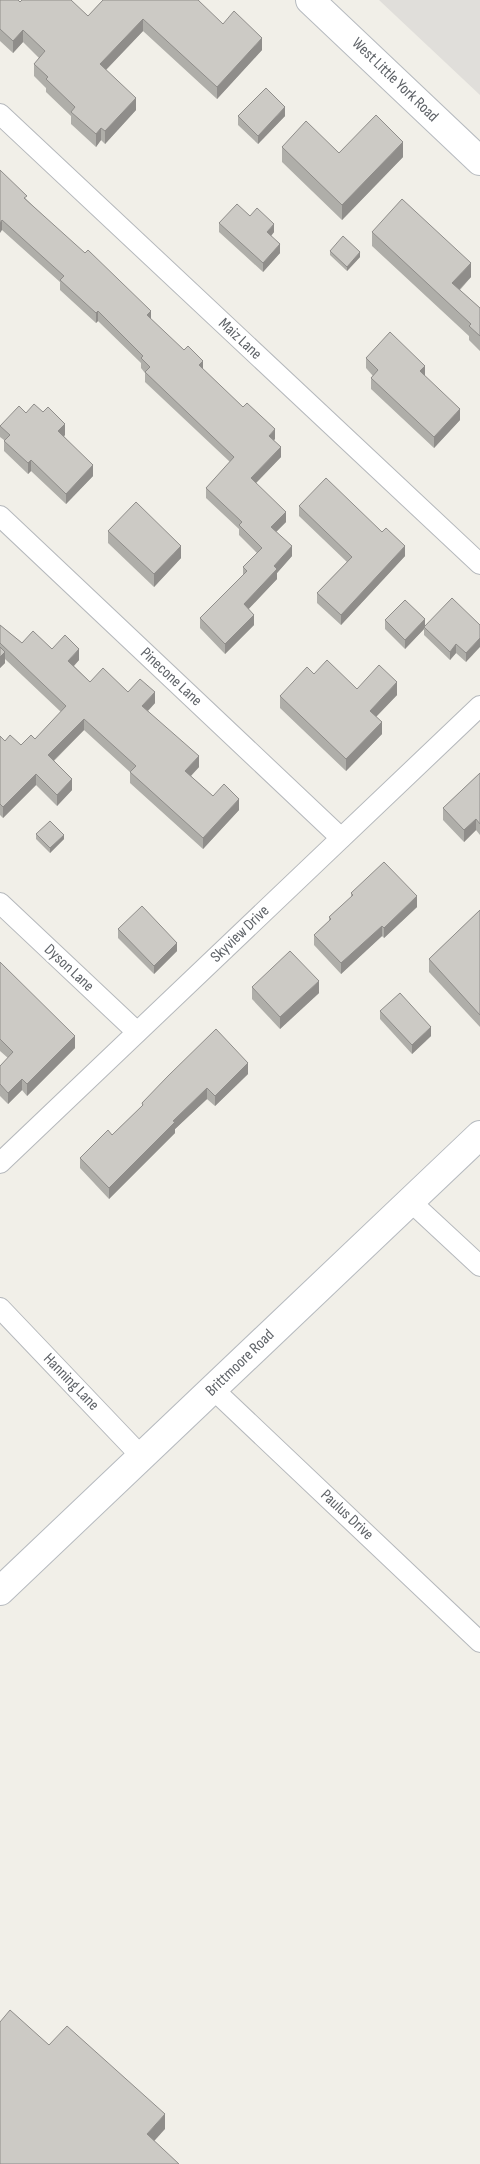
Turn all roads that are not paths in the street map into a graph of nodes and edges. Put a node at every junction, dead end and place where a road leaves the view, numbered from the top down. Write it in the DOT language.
graph roads {
  1 [pos="310,0"];
  2 [pos="0,114"];
  3 [pos="480,161"];
  4 [pos="0,516"];
  5 [pos="480,564"];
  6 [pos="480,706"];
  7 [pos="341,838"];
  8 [pos="0,903"];
  9 [pos="137,1032"];
  10 [pos="480,1135"];
  11 [pos="0,1162"];
  12 [pos="410,1201"];
  13 [pos="480,1266"];
  14 [pos="0,1308"];
  15 [pos="213,1389"];
  16 [pos="141,1456"];
  17 [pos="0,1591"];
  18 [pos="480,1642"];
  1 -- 3 [label="main road, West Little York Road"];
  2 -- 5 [label="street, Maiz Lane"];
  4 -- 7 [label="street, Pinecone Lane"];
  6 -- 7 [label="street, Skyview Drive"];
  7 -- 9 [label="street, Skyview Drive"];
  8 -- 9 [label="street, Dyson Lane"];
  9 -- 11 [label="street, Skyview Drive"];
  10 -- 12 [label="main road, Brittmoore Road"];
  12 -- 13 [label="street"];
  12 -- 15 [label="main road, Brittmoore Road"];
  14 -- 16 [label="street, Hanning Lane"];
  15 -- 16 [label="main road, Brittmoore Road"];
  15 -- 18 [label="street, Paulus Drive"];
  16 -- 17 [label="main road, Brittmoore Road"];
}
